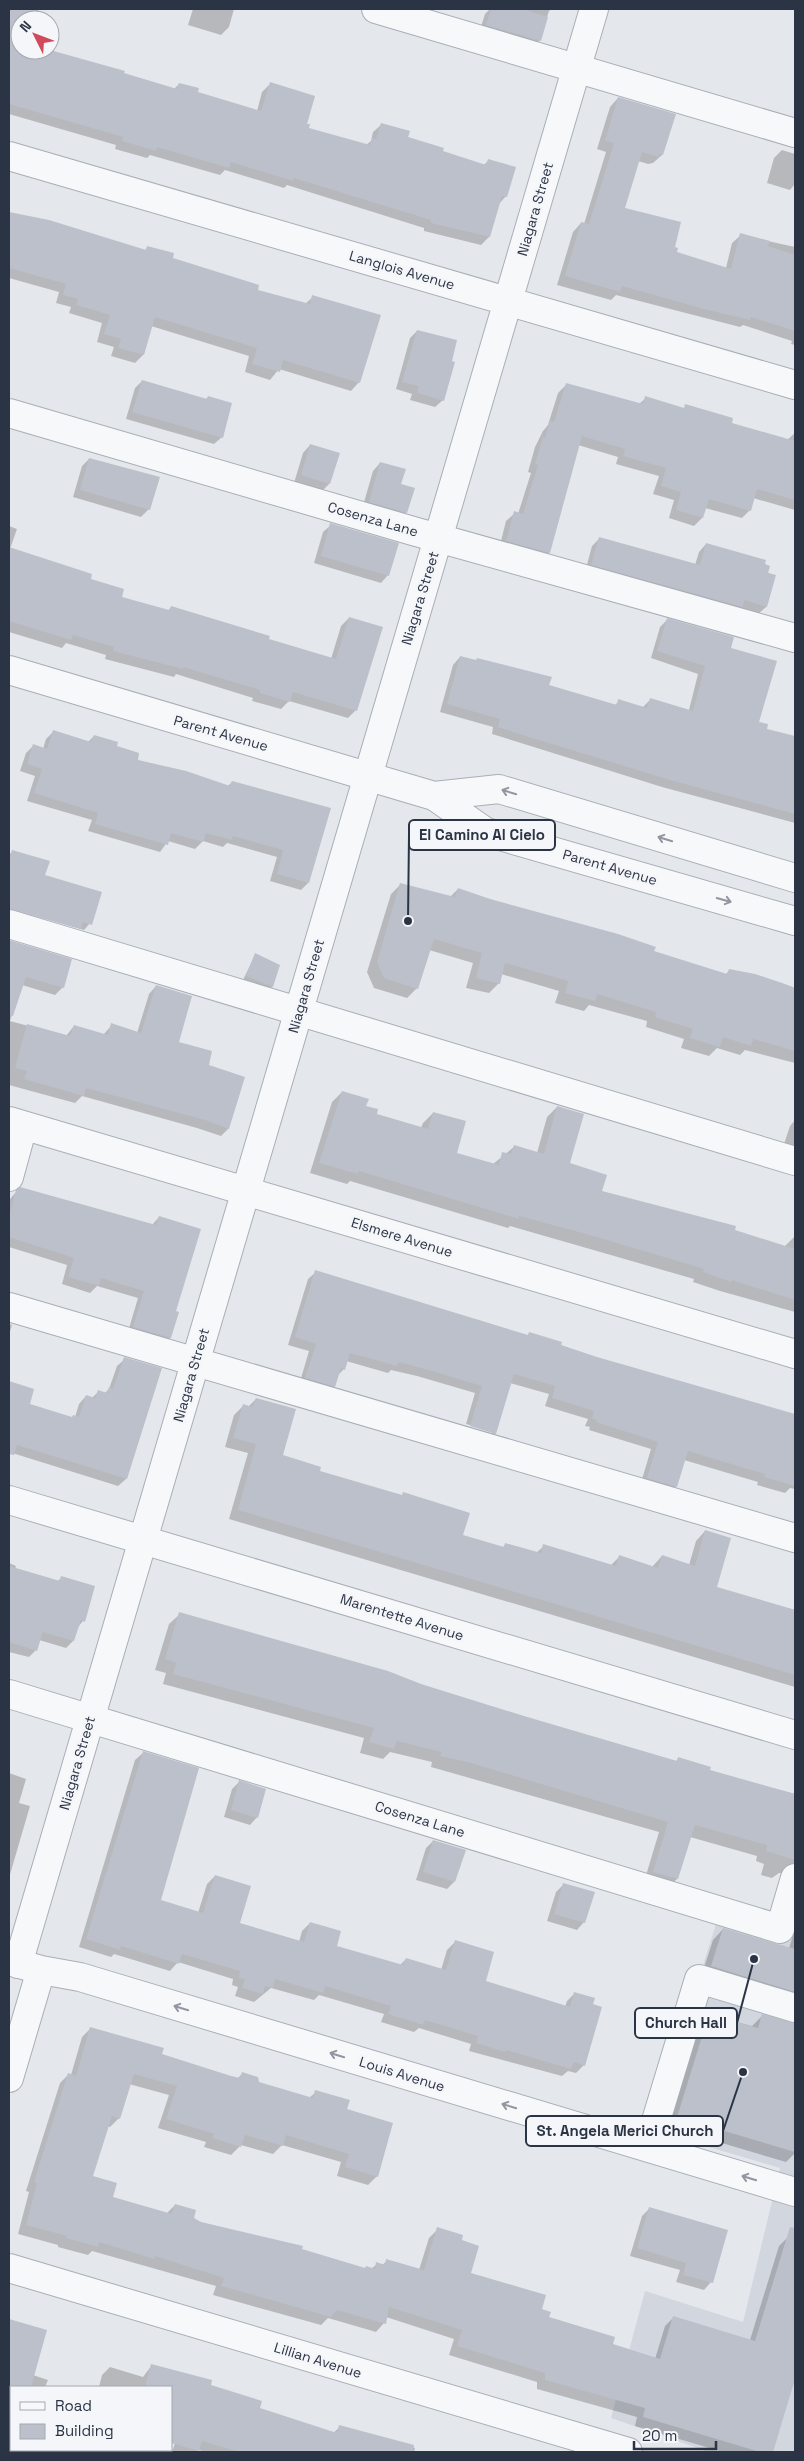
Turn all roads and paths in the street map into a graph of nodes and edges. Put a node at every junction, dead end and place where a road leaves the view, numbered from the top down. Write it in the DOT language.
graph roads {
  1 [pos="376,9"];
  2 [pos="594,9"];
  3 [pos="576,66"];
  4 [pos="795,133"];
  5 [pos="9,156"];
  6 [pos="507,301"];
  7 [pos="795,385"];
  8 [pos="9,413"];
  9 [pos="438,538"];
  10 [pos="795,638"];
  11 [pos="9,670"];
  12 [pos="367,775"];
  13 [pos="434,796"];
  14 [pos="697,849"];
  15 [pos="795,878"];
  16 [pos="684,889"];
  17 [pos="795,921"];
  18 [pos="9,924"];
  19 [pos="298,1011"];
  20 [pos="16,1124"];
  21 [pos="795,1161"];
  22 [pos="9,1177"];
  23 [pos="246,1191"];
  24 [pos="9,1307"];
  25 [pos="795,1354"];
  26 [pos="195,1363"];
  27 [pos="9,1500"];
  28 [pos="795,1538"];
  29 [pos="143,1540"];
  30 [pos="9,1694"];
  31 [pos="90,1718"];
  32 [pos="795,1735"];
  33 [pos="795,1878"];
  34 [pos="23,1965"];
  35 [pos="795,2008"];
  36 [pos="9,2078"];
  37 [pos="648,2147"];
  38 [pos="795,2192"];
  39 [pos="9,2268"];
  40 [pos="628,2452"];
  1 -- 3 [label="street"];
  2 -- 3 [label="street, Niagara Street"];
  3 -- 4 [label="street"];
  3 -- 6 [label="street, Niagara Street"];
  5 -- 6 [label="street, Langlois Avenue"];
  6 -- 7 [label="street, Langlois Avenue"];
  6 -- 9 [label="street, Niagara Street"];
  8 -- 9 [label="street, Cosenza Lane"];
  9 -- 10 [label="street, Cosenza Lane"];
  9 -- 12 [label="street, Niagara Street"];
  11 -- 12 [label="street, Parent Avenue"];
  12 -- 13 [label="street, Parent Avenue"];
  12 -- 19 [label="street, Niagara Street"];
  14 -- 13 [label="street, Parent Avenue, one-way"];
  13 -- 16 [label="street, Parent Avenue"];
  14 -- 15 [label="street, Parent Avenue"];
  14 -- 16 [label="street"];
  16 -- 17 [label="street, Parent Avenue, one-way"];
  18 -- 19 [label="street"];
  19 -- 21 [label="street"];
  19 -- 23 [label="street, Niagara Street"];
  20 -- 22 [label="street"];
  20 -- 23 [label="street, Elsmere Avenue"];
  23 -- 25 [label="street, Elsmere Avenue"];
  23 -- 26 [label="street, Niagara Street"];
  24 -- 26 [label="street"];
  26 -- 28 [label="street"];
  26 -- 29 [label="street, Niagara Street"];
  27 -- 29 [label="street, Marentette Avenue"];
  29 -- 31 [label="street, Niagara Street"];
  29 -- 32 [label="street, Marentette Avenue"];
  30 -- 31 [label="street, Cosenza Lane"];
  31 -- 33 [label="street, Cosenza Lane"];
  31 -- 34 [label="street, Niagara Street"];
  34 -- 36 [label="street, Niagara Street"];
  37 -- 34 [label="street, Louis Avenue, one-way"];
  35 -- 37 [label="street"];
  38 -- 37 [label="street, Louis Avenue, one-way"];
  39 -- 40 [label="street, Lillian Avenue"];
}
